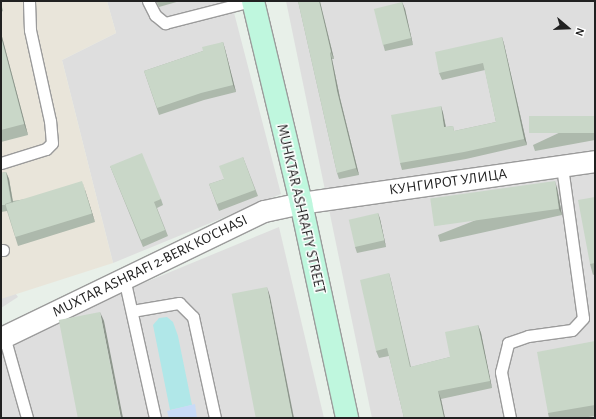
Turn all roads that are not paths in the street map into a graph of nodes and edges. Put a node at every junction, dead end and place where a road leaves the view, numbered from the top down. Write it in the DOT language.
graph roads {
  1 [pos="29,1"];
  2 [pos="148,1"];
  3 [pos="252,1"];
  4 [pos="595,161"];
  5 [pos="1,163"];
  6 [pos="562,166"];
  7 [pos="301,203"];
  8 [pos="124,278"];
  9 [pos="132,311"];
  10 [pos="3,337"];
  11 [pos="27,418"];
  12 [pos="155,418"];
  13 [pos="214,418"];
  14 [pos="347,418"];
  15 [pos="510,418"];
  1 -- 5 [label="lane"];
  2 -- 3 [label="lane"];
  3 -- 7 [label="main road, MUHKTAR ASHRAFIY STREET"];
  4 -- 6 [label="street, КУНГИРОТ УЛИЦА"];
  6 -- 7 [label="street, КУНГИРОТ УЛИЦА"];
  6 -- 15 [label="lane"];
  7 -- 8 [label="street, MUXTAR ASHRAFI 2-BERK KO'CHASI"];
  7 -- 14 [label="main road, MUHKTAR ASHRAFIY STREET"];
  8 -- 9 [label="lane"];
  8 -- 10 [label="street, MUXTAR ASHRAFI 2-BERK KO'CHASI"];
  9 -- 12 [label="lane"];
  9 -- 13 [label="lane"];
  10 -- 11 [label="lane"];
}
